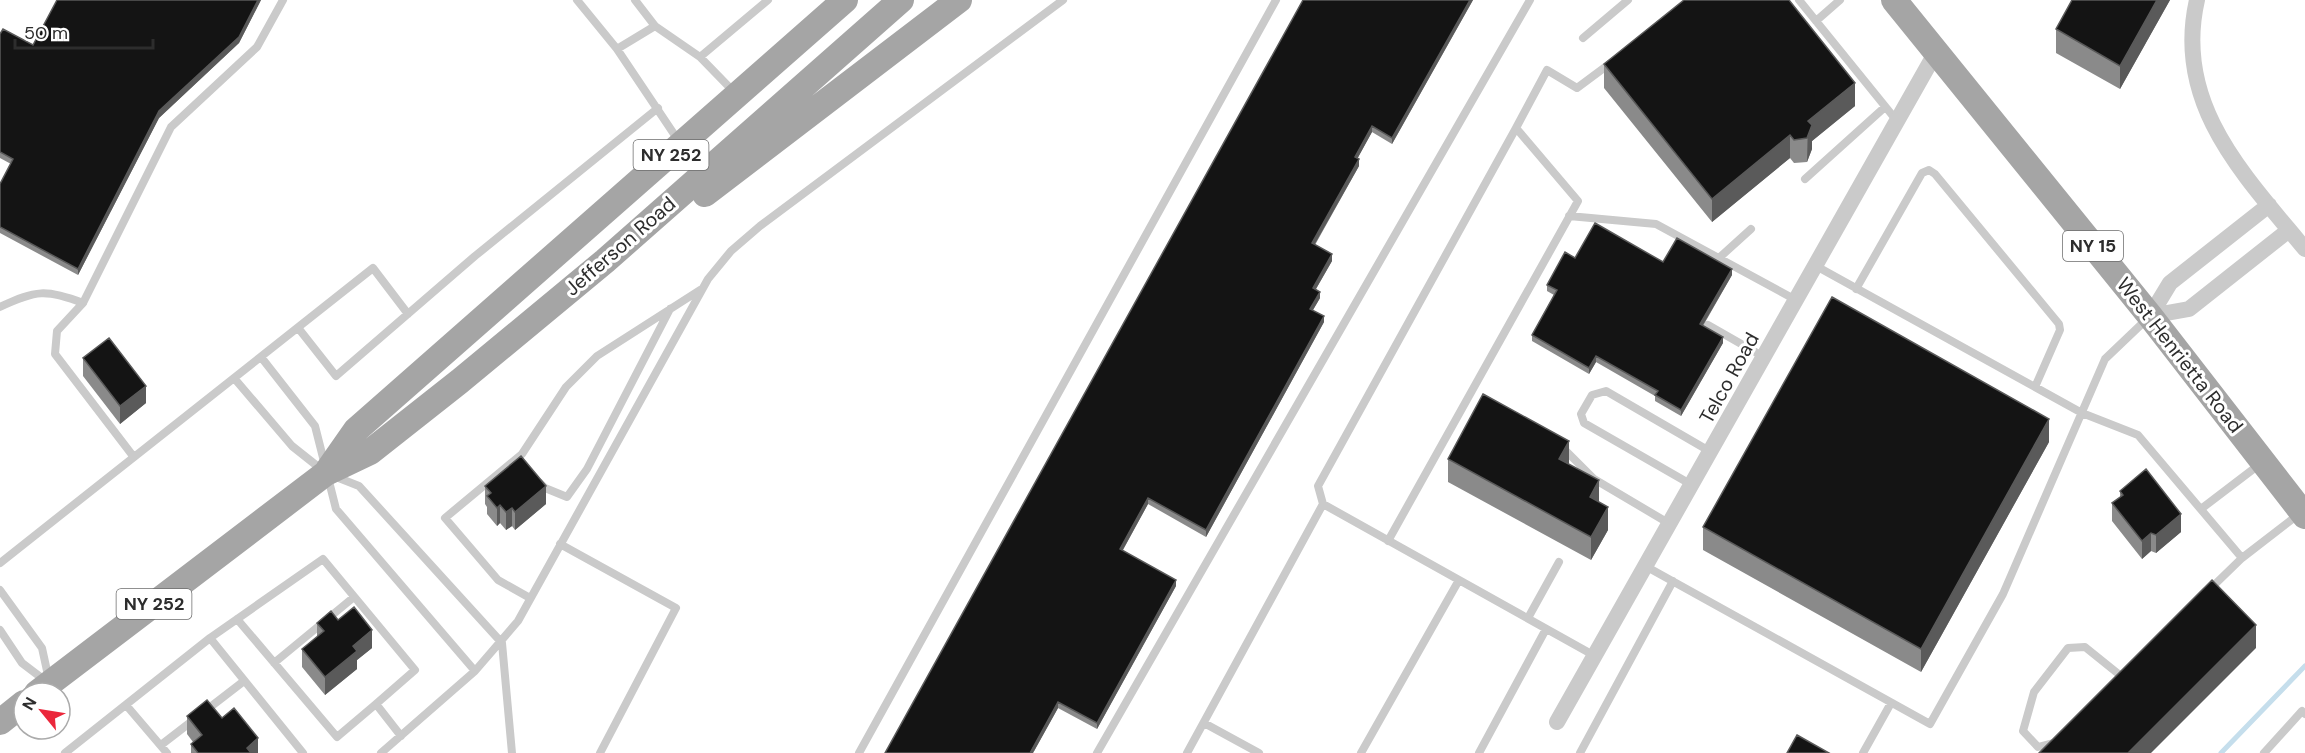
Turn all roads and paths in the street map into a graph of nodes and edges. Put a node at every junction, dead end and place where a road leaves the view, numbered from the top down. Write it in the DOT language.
graph roads {
  1 [pos="283,0"];
  2 [pos="577,0"];
  3 [pos="635,0"];
  4 [pos="768,0"];
  5 [pos="845,0"];
  6 [pos="901,0"];
  7 [pos="959,0"];
  8 [pos="1063,0"];
  9 [pos="1276,0"];
  10 [pos="1530,0"];
  11 [pos="1628,0"];
  12 [pos="1799,0"];
  13 [pos="1840,0"];
  14 [pos="1894,0"];
  15 [pos="2197,0"];
  16 [pos="1816,21"];
  17 [pos="655,26"];
  18 [pos="1583,38"];
  19 [pos="617,49"];
  20 [pos="1936,52"];
  21 [pos="700,57"];
  22 [pos="1617,58"];
  23 [pos="738,95"];
  24 [pos="1885,107"];
  25 [pos="658,108"];
  26 [pos="1897,122"];
  27 [pos="1516,128"];
  28 [pos="682,146"];
  29 [pos="1805,179"];
  30 [pos="2269,205"];
  31 [pos="1569,216"];
  32 [pos="1751,229"];
  33 [pos="2289,230"];
  34 [pos="2305,249"];
  35 [pos="1719,258"];
  36 [pos="605,261"];
  37 [pos="1815,266"];
  38 [pos="703,288"];
  39 [pos="1856,289"];
  40 [pos="1796,300"];
  41 [pos="83,303"];
  42 [pos="0,307"];
  43 [pos="670,309"];
  44 [pos="408,314"];
  45 [pos="2150,316"];
  46 [pos="1708,325"];
  47 [pos="299,329"];
  48 [pos="261,357"];
  49 [pos="1764,357"];
  50 [pos="234,378"];
  51 [pos="2035,387"];
  52 [pos="1467,398"];
  53 [pos="1478,404"];
  54 [pos="2082,412"];
  55 [pos="1553,442"];
  56 [pos="1711,452"];
  57 [pos="133,456"];
  58 [pos="517,458"];
  59 [pos="2263,462"];
  60 [pos="524,465"];
  61 [pos="326,473"];
  62 [pos="531,473"];
  63 [pos="1692,485"];
  64 [pos="1323,504"];
  65 [pos="2201,509"];
  66 [pos="2304,514"];
  67 [pos="1670,525"];
  68 [pos="1388,541"];
  69 [pos="560,544"];
  70 [pos="2242,558"];
  71 [pos="1559,562"];
  72 [pos="0,563"];
  73 [pos="1647,567"];
  74 [pos="1459,580"];
  75 [pos="1673,581"];
  76 [pos="0,590"];
  77 [pos="354,597"];
  78 [pos="2201,597"];
  79 [pos="530,598"];
  80 [pos="1528,618"];
  81 [pos="237,619"];
  82 [pos="1546,629"];
  83 [pos="0,630"];
  84 [pos="210,638"];
  85 [pos="502,643"];
  86 [pos="1595,656"];
  87 [pos="274,663"];
  88 [pos="2129,668"];
  89 [pos="475,672"];
  90 [pos="2121,676"];
  91 [pos="38,681"];
  92 [pos="44,681"];
  93 [pos="53,681"];
  94 [pos="244,681"];
  95 [pos="2113,684"];
  96 [pos="1891,703"];
  97 [pos="375,704"];
  98 [pos="126,705"];
  99 [pos="12,712"];
  100 [pos="2305,714"];
  101 [pos="0,722"];
  102 [pos="1557,722"];
  103 [pos="1204,723"];
  104 [pos="401,736"];
  105 [pos="2059,738"];
  106 [pos="161,745"];
  107 [pos="65,753"];
  108 [pos="167,753"];
  109 [pos="303,753"];
  110 [pos="381,753"];
  111 [pos="512,753"];
  112 [pos="600,753"];
  113 [pos="860,753"];
  114 [pos="1097,753"];
  115 [pos="1187,753"];
  116 [pos="1259,753"];
  117 [pos="1361,753"];
  118 [pos="1479,753"];
  119 [pos="1580,753"];
  120 [pos="1863,753"];
  121 [pos="2264,753"];
  1 -- 41 [label="lane"];
  2 -- 19 [label="lane"];
  3 -- 17 [label="lane"];
  4 -- 21 [label="lane"];
  5 -- 23 [label="main road, Jefferson Road / NY 252"];
  6 -- 36 [label="main road, Jefferson Road / NY 252"];
  7 -- 36 [label="main road"];
  8 -- 38 [label="lane"];
  9 -- 113 [label="lane"];
  10 -- 114 [label="lane"];
  11 -- 18 [label="lane"];
  12 -- 16 [label="lane"];
  13 -- 16 [label="lane"];
  14 -- 20 [label="main road, West Henrietta Road / NY 15"];
  15 -- 30 [label="street"];
  16 -- 24 [label="lane"];
  17 -- 19 [label="lane"];
  17 -- 21 [label="lane"];
  19 -- 25 [label="lane"];
  20 -- 26 [label="street, Telco Road"];
  20 -- 45 [label="main road, West Henrietta Road / NY 15"];
  21 -- 23 [label="lane"];
  22 -- 27 [label="lane"];
  23 -- 28 [label="main road, Jefferson Road / NY 252"];
  24 -- 26 [label="lane"];
  24 -- 29 [label="lane"];
  25 -- 28 [label="lane"];
  25 -- 44 [label="lane"];
  26 -- 37 [label="street, Telco Road"];
  27 -- 31 [label="lane"];
  27 -- 64 [label="lane"];
  28 -- 61 [label="main road, Jefferson Road / NY 252"];
  30 -- 33 [label="street"];
  30 -- 45 [label="street"];
  31 -- 35 [label="lane"];
  31 -- 52 [label="lane"];
  32 -- 35 [label="lane"];
  33 -- 34 [label="street"];
  33 -- 45 [label="street"];
  35 -- 40 [label="lane"];
  36 -- 61 [label="main road, Jefferson Road / NY 252"];
  37 -- 39 [label="lane"];
  37 -- 40 [label="street, Telco Road"];
  38 -- 43 [label="lane"];
  38 -- 69 [label="lane"];
  39 -- 51 [label="lane"];
  39 -- 51 [label="lane"];
  40 -- 49 [label="street, Telco Road"];
  41 -- 42 [label="lane"];
  41 -- 57 [label="lane"];
  43 -- 58 [label="lane"];
  43 -- 62 [label="lane"];
  44 -- 47 [label="lane"];
  44 -- 47 [label="lane"];
  45 -- 54 [label="lane"];
  45 -- 59 [label="main road, West Henrietta Road / NY 15"];
  46 -- 49 [label="lane"];
  47 -- 48 [label="lane"];
  48 -- 50 [label="lane"];
  48 -- 61 [label="lane"];
  49 -- 56 [label="street, Telco Road"];
  50 -- 57 [label="lane"];
  50 -- 61 [label="lane"];
  51 -- 54 [label="lane"];
  52 -- 53 [label="lane"];
  52 -- 68 [label="lane"];
  54 -- 65 [label="lane"];
  54 -- 96 [label="lane"];
  55 -- 67 [label="lane"];
  56 -- 63 [label="street, Telco Road"];
  56 -- 63 [label="lane"];
  57 -- 72 [label="lane"];
  58 -- 60 [label="lane"];
  58 -- 79 [label="lane"];
  59 -- 65 [label="lane"];
  59 -- 66 [label="main road, West Henrietta Road / NY 15"];
  61 -- 85 [label="lane"];
  61 -- 89 [label="lane"];
  61 -- 93 [label="main road, Jefferson Road / NY 252"];
  63 -- 67 [label="street, Telco Road"];
  64 -- 68 [label="lane"];
  64 -- 103 [label="lane"];
  65 -- 70 [label="lane"];
  66 -- 70 [label="lane"];
  67 -- 73 [label="street, Telco Road"];
  68 -- 74 [label="lane"];
  69 -- 79 [label="lane"];
  69 -- 112 [label="lane"];
  70 -- 78 [label="lane"];
  71 -- 80 [label="lane"];
  73 -- 75 [label="lane"];
  73 -- 86 [label="street, Telco Road"];
  74 -- 80 [label="lane"];
  74 -- 117 [label="lane"];
  75 -- 96 [label="lane"];
  75 -- 119 [label="lane"];
  76 -- 92 [label="lane"];
  77 -- 81 [label="lane"];
  77 -- 87 [label="lane"];
  77 -- 97 [label="lane"];
  79 -- 85 [label="lane"];
  80 -- 82 [label="lane"];
  81 -- 84 [label="lane"];
  81 -- 87 [label="lane"];
  82 -- 86 [label="lane"];
  82 -- 118 [label="lane"];
  83 -- 91 [label="lane"];
  84 -- 94 [label="lane"];
  84 -- 98 [label="lane"];
  85 -- 89 [label="lane"];
  85 -- 111 [label="lane"];
  86 -- 102 [label="street, Telco Road"];
  87 -- 97 [label="lane"];
  88 -- 90 [label="lane"];
  89 -- 104 [label="lane"];
  90 -- 95 [label="lane"];
  90 -- 105 [label="lane"];
  94 -- 106 [label="lane"];
  94 -- 109 [label="lane"];
  96 -- 120 [label="lane"];
  97 -- 104 [label="lane"];
  98 -- 106 [label="lane"];
  98 -- 107 [label="lane"];
  99 -- 101 [label="main road"];
  100 -- 121 [label="lane"];
  103 -- 115 [label="lane"];
  103 -- 116 [label="lane"];
  104 -- 110 [label="lane"];
  106 -- 108 [label="lane"];
}
